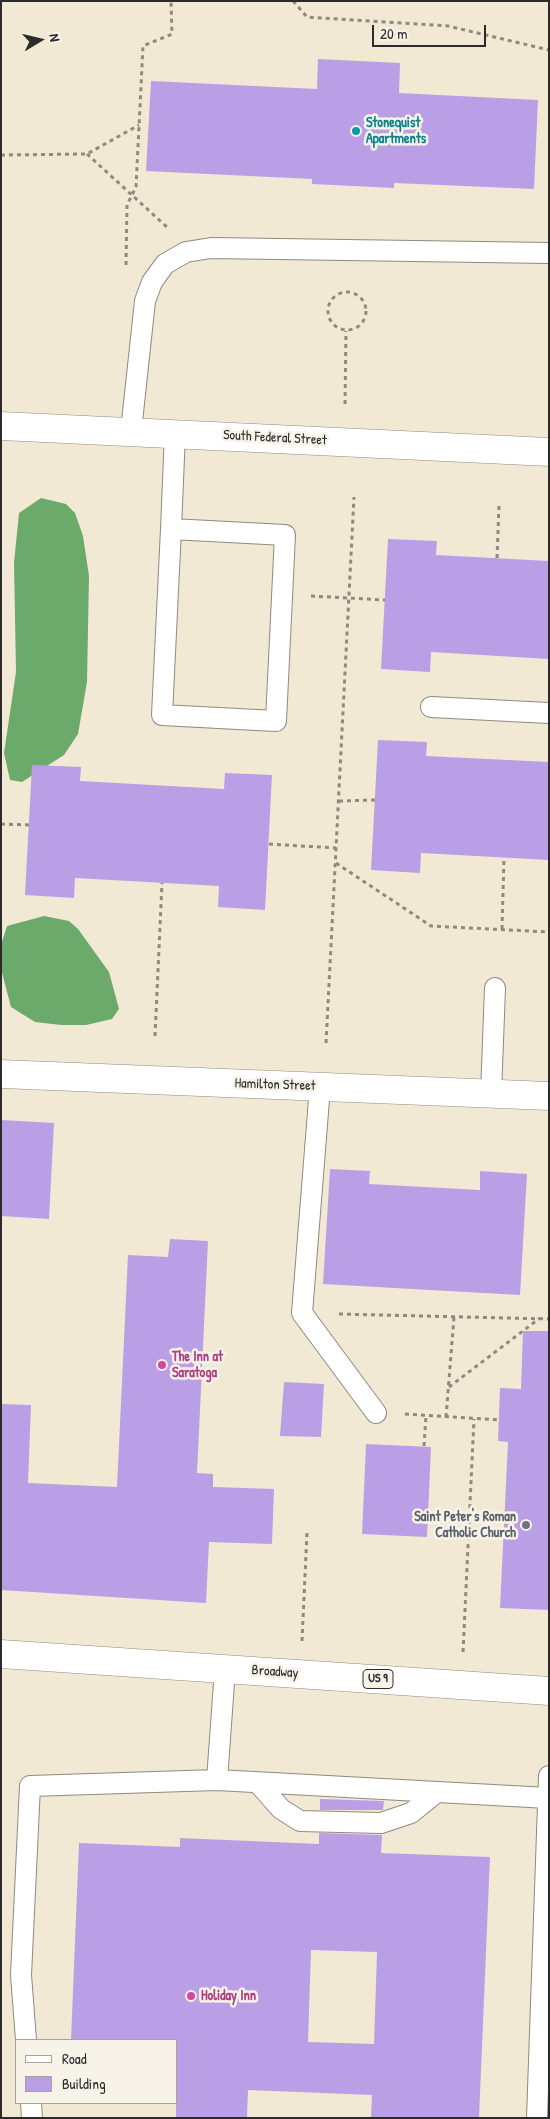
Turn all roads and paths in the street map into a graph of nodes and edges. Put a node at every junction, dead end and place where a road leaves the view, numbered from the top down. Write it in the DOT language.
graph roads {
  1 [pos="171,1"];
  2 [pos="293,1"];
  3 [pos="549,50"];
  4 [pos="140,124"];
  5 [pos="88,154"];
  6 [pos="1,155"];
  7 [pos="132,195"];
  8 [pos="174,234"];
  9 [pos="549,253"];
  10 [pos="126,268"];
  11 [pos="346,331"];
  12 [pos="345,404"];
  13 [pos="1,426"];
  14 [pos="131,431"];
  15 [pos="175,433"];
  16 [pos="549,452"];
  17 [pos="354,497"];
  18 [pos="499,505"];
  19 [pos="170,529"];
  20 [pos="497,558"];
  21 [pos="331,598"];
  22 [pos="349,600"];
  23 [pos="385,600"];
  24 [pos="431,707"];
  25 [pos="549,713"];
  26 [pos="375,800"];
  27 [pos="339,801"];
  28 [pos="1,824"];
  29 [pos="29,825"];
  30 [pos="269,844"];
  31 [pos="336,848"];
  32 [pos="504,857"];
  33 [pos="336,863"];
  34 [pos="162,883"];
  35 [pos="502,929"];
  36 [pos="549,932"];
  37 [pos="495,988"];
  38 [pos="155,1036"];
  39 [pos="326,1043"];
  40 [pos="1,1074"];
  41 [pos="320,1087"];
  42 [pos="491,1094"];
  43 [pos="549,1096"];
  44 [pos="302,1313"];
  45 [pos="454,1317"];
  46 [pos="540,1318"];
  47 [pos="549,1319"];
  48 [pos="449,1387"];
  49 [pos="376,1413"];
  50 [pos="426,1416"];
  51 [pos="446,1417"];
  52 [pos="474,1419"];
  53 [pos="499,1420"];
  54 [pos="424,1446"];
  55 [pos="307,1532"];
  56 [pos="1,1654"];
  57 [pos="225,1669"];
  58 [pos="300,1674"];
  59 [pos="461,1685"];
  60 [pos="549,1691"];
  61 [pos="549,1776"];
  62 [pos="217,1780"];
  63 [pos="258,1783"];
  64 [pos="437,1792"];
  65 [pos="548,1798"];
  66 [pos="26,2039"];
  67 [pos="31,2104"];
  68 [pos="32,2118"];
  69 [pos="537,2118"];
  1 -- 4 [label="path"];
  2 -- 3 [label="path"];
  4 -- 5 [label="path"];
  4 -- 7 [label="path"];
  5 -- 6 [label="path"];
  5 -- 7 [label="path"];
  7 -- 8 [label="path"];
  7 -- 10 [label="path"];
  9 -- 14 [label="lane"];
  11 -- 11 [label="path"];
  11 -- 12 [label="path"];
  13 -- 14 [label="main road, South Federal Street"];
  14 -- 15 [label="main road, South Federal Street"];
  15 -- 16 [label="main road, South Federal Street"];
  15 -- 19 [label="lane"];
  17 -- 22 [label="path"];
  18 -- 20 [label="path"];
  19 -- 19 [label="lane"];
  21 -- 22 [label="path"];
  22 -- 23 [label="path"];
  22 -- 27 [label="path"];
  24 -- 25 [label="lane"];
  26 -- 27 [label="path"];
  27 -- 31 [label="path"];
  28 -- 29 [label="path"];
  30 -- 31 [label="path"];
  31 -- 33 [label="path"];
  32 -- 35 [label="path"];
  33 -- 35 [label="path"];
  33 -- 39 [label="path"];
  34 -- 38 [label="path"];
  35 -- 36 [label="path"];
  37 -- 42 [label="lane"];
  40 -- 41 [label="main road, Hamilton Street"];
  41 -- 42 [label="main road, Hamilton Street"];
  41 -- 44 [label="lane"];
  42 -- 43 [label="main road, Hamilton Street"];
  44 -- 45 [label="path"];
  44 -- 49 [label="lane"];
  45 -- 46 [label="path"];
  45 -- 48 [label="path"];
  46 -- 47 [label="path"];
  46 -- 48 [label="path"];
  48 -- 51 [label="path"];
  49 -- 50 [label="path"];
  50 -- 51 [label="path"];
  50 -- 54 [label="path"];
  51 -- 52 [label="path"];
  52 -- 53 [label="path"];
  52 -- 59 [label="path"];
  55 -- 58 [label="path"];
  56 -- 57 [label="main road, Broadway / US 9"];
  57 -- 58 [label="main road, Broadway / US 9"];
  57 -- 62 [label="lane"];
  58 -- 59 [label="main road, Broadway / US 9"];
  59 -- 60 [label="main road, Broadway / US 9"];
  61 -- 65 [label="lane"];
  62 -- 63 [label="lane"];
  62 -- 66 [label="lane"];
  63 -- 64 [label="lane"];
  63 -- 64 [label="lane"];
  64 -- 65 [label="lane"];
  65 -- 69 [label="lane"];
  67 -- 68 [label="lane"];
}
